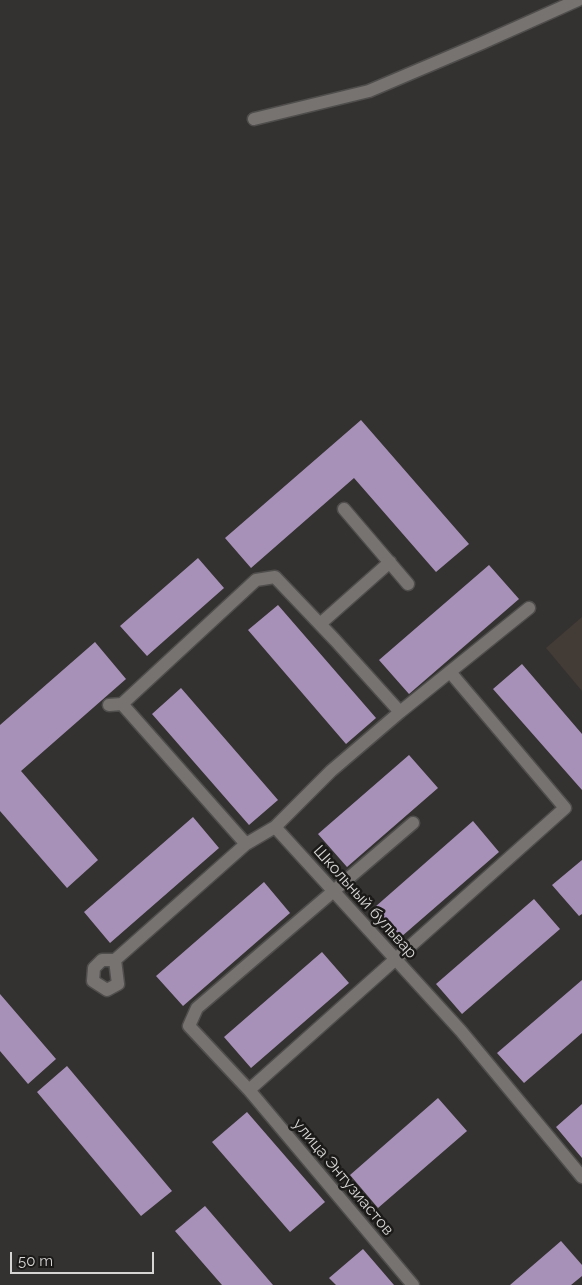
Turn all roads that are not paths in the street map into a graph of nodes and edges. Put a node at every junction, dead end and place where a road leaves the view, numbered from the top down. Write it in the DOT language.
graph roads {
  1 [pos="578,0"];
  2 [pos="254,119"];
  3 [pos="344,509"];
  4 [pos="390,562"];
  5 [pos="408,584"];
  6 [pos="529,608"];
  7 [pos="320,624"];
  8 [pos="450,672"];
  9 [pos="122,704"];
  10 [pos="108,705"];
  11 [pos="400,712"];
  12 [pos="413,823"];
  13 [pos="275,827"];
  14 [pos="246,844"];
  15 [pos="334,892"];
  16 [pos="395,959"];
  17 [pos="115,960"];
  18 [pos="248,1090"];
  19 [pos="582,1177"];
  20 [pos="413,1285"];
  1 -- 2 [label="street"];
  3 -- 4 [label="street"];
  4 -- 5 [label="street"];
  4 -- 7 [label="street"];
  6 -- 8 [label="street"];
  7 -- 9 [label="street"];
  7 -- 11 [label="street"];
  8 -- 11 [label="street"];
  8 -- 16 [label="street"];
  9 -- 10 [label="street"];
  9 -- 14 [label="street"];
  11 -- 13 [label="street"];
  12 -- 15 [label="street"];
  13 -- 14 [label="street"];
  13 -- 15 [label="street, Школьный бульвар"];
  14 -- 17 [label="street"];
  15 -- 16 [label="street, Школьный бульвар"];
  15 -- 18 [label="street, улица Энтузиастов"];
  16 -- 18 [label="street"];
  16 -- 19 [label="street, Школьный бульвар"];
  18 -- 20 [label="street, улица Энтузиастов"];
}
